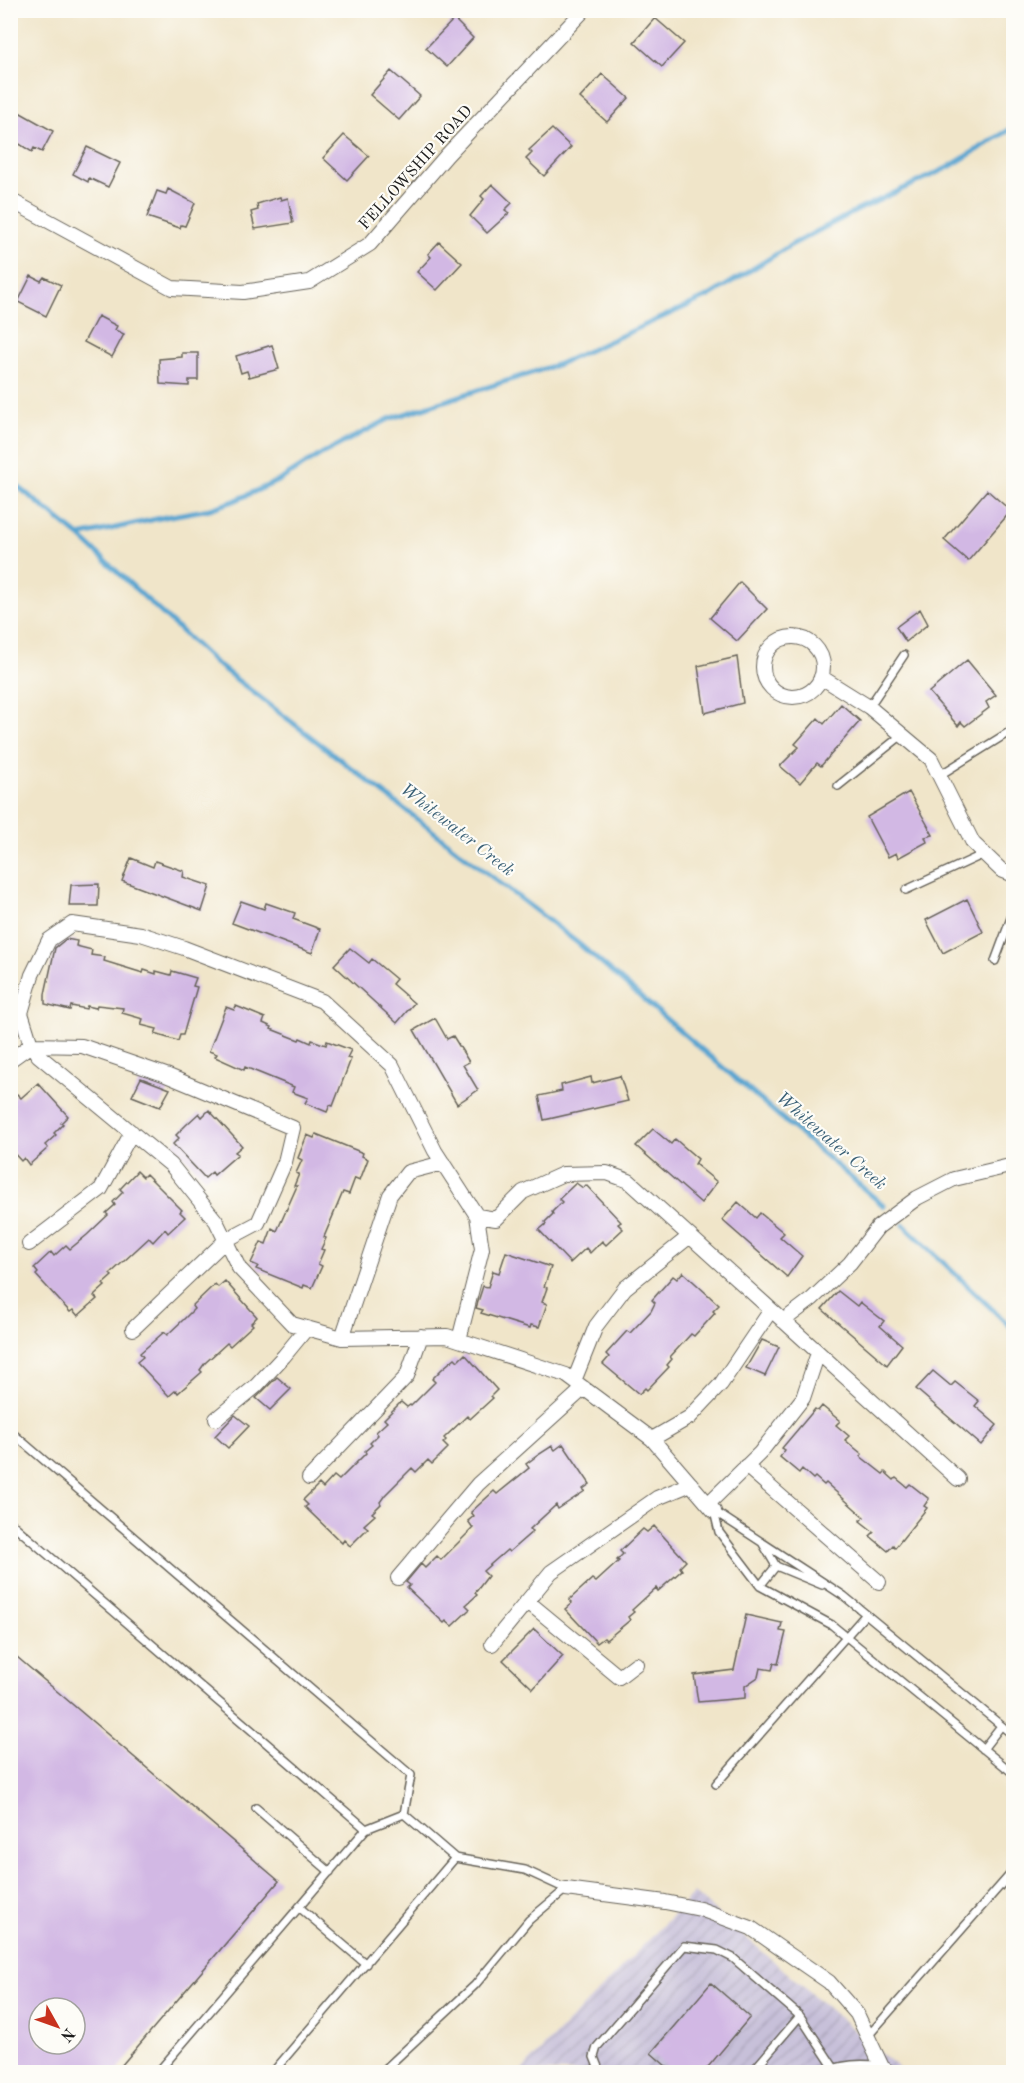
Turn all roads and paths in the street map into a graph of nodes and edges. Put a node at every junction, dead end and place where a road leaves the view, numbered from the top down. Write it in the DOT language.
graph roads {
  1 [pos="584,10"];
  2 [pos="10,200"];
  3 [pos="904,655"];
  4 [pos="821,677"];
  5 [pos="868,707"];
  6 [pos="1014,729"];
  7 [pos="902,735"];
  8 [pos="940,775"];
  9 [pos="838,786"];
  10 [pos="984,854"];
  11 [pos="1014,875"];
  12 [pos="906,890"];
  13 [pos="1014,910"];
  14 [pos="995,961"];
  15 [pos="31,1045"];
  16 [pos="10,1060"];
  17 [pos="132,1132"];
  18 [pos="443,1163"];
  19 [pos="1014,1165"];
  20 [pos="477,1216"];
  21 [pos="690,1236"];
  22 [pos="226,1240"];
  23 [pos="29,1245"];
  24 [pos="771,1310"];
  25 [pos="783,1321"];
  26 [pos="307,1328"];
  27 [pos="133,1329"];
  28 [pos="420,1336"];
  29 [pos="342,1338"];
  30 [pos="459,1340"];
  31 [pos="818,1353"];
  32 [pos="579,1385"];
  33 [pos="216,1419"];
  34 [pos="10,1431"];
  35 [pos="652,1439"];
  36 [pos="747,1466"];
  37 [pos="309,1478"];
  38 [pos="958,1479"];
  39 [pos="691,1484"];
  40 [pos="711,1507"];
  41 [pos="10,1522"];
  42 [pos="761,1542"];
  43 [pos="776,1566"];
  44 [pos="398,1578"];
  45 [pos="879,1582"];
  46 [pos="760,1586"];
  47 [pos="838,1592"];
  48 [pos="527,1601"];
  49 [pos="866,1614"];
  50 [pos="845,1636"];
  51 [pos="492,1644"];
  52 [pos="636,1664"];
  53 [pos="1001,1726"];
  54 [pos="1014,1736"];
  55 [pos="982,1749"];
  56 [pos="1014,1774"];
  57 [pos="716,1784"];
  58 [pos="256,1808"];
  59 [pos="404,1814"];
  60 [pos="366,1829"];
  61 [pos="455,1858"];
  62 [pos="1014,1870"];
  63 [pos="330,1872"];
  64 [pos="566,1890"];
  65 [pos="299,1907"];
  66 [pos="366,1964"];
  67 [pos="800,2016"];
  68 [pos="868,2036"];
  69 [pos="834,2068"];
  70 [pos="886,2070"];
  71 [pos="158,2073"];
  72 [pos="273,2073"];
  73 [pos="382,2073"];
  74 [pos="600,2073"];
  75 [pos="752,2073"];
  76 [pos="824,2073"];
  1 -- 2 [label="street, FELLOWSHIP ROAD"];
  3 -- 5 [label="lane"];
  4 -- 4 [label="street"];
  4 -- 5 [label="street"];
  5 -- 7 [label="street"];
  6 -- 8 [label="lane"];
  7 -- 8 [label="street"];
  7 -- 9 [label="lane"];
  8 -- 10 [label="street"];
  10 -- 11 [label="street"];
  10 -- 12 [label="lane"];
  13 -- 14 [label="lane"];
  15 -- 16 [label="street"];
  15 -- 17 [label="street"];
  15 -- 18 [label="street"];
  15 -- 22 [label="street"];
  17 -- 22 [label="street"];
  17 -- 23 [label="street"];
  18 -- 20 [label="street"];
  18 -- 29 [label="street"];
  19 -- 25 [label="street"];
  20 -- 21 [label="street"];
  20 -- 30 [label="street"];
  21 -- 24 [label="street"];
  21 -- 32 [label="street"];
  22 -- 26 [label="street"];
  22 -- 27 [label="street"];
  24 -- 25 [label="street"];
  24 -- 35 [label="street"];
  25 -- 31 [label="street"];
  26 -- 29 [label="street"];
  26 -- 33 [label="street"];
  28 -- 29 [label="street"];
  28 -- 30 [label="street"];
  28 -- 37 [label="street"];
  30 -- 32 [label="street"];
  31 -- 36 [label="street"];
  31 -- 38 [label="street"];
  32 -- 35 [label="street"];
  32 -- 44 [label="street"];
  34 -- 59 [label="lane"];
  35 -- 39 [label="street"];
  36 -- 40 [label="street"];
  36 -- 45 [label="street"];
  39 -- 40 [label="street"];
  39 -- 48 [label="street"];
  40 -- 42 [label="lane"];
  40 -- 46 [label="lane"];
  41 -- 60 [label="lane"];
  42 -- 43 [label="lane"];
  42 -- 47 [label="lane"];
  43 -- 46 [label="lane"];
  43 -- 47 [label="lane"];
  46 -- 50 [label="lane"];
  47 -- 49 [label="lane"];
  48 -- 51 [label="street"];
  48 -- 52 [label="street"];
  49 -- 50 [label="lane"];
  49 -- 53 [label="lane"];
  50 -- 55 [label="lane"];
  50 -- 57 [label="lane"];
  53 -- 54 [label="lane"];
  53 -- 55 [label="lane"];
  55 -- 56 [label="lane"];
  58 -- 63 [label="lane"];
  59 -- 60 [label="lane"];
  59 -- 61 [label="lane"];
  60 -- 63 [label="lane"];
  61 -- 64 [label="lane"];
  61 -- 66 [label="lane"];
  62 -- 68 [label="lane"];
  63 -- 65 [label="lane"];
  64 -- 68 [label="street"];
  64 -- 73 [label="lane"];
  65 -- 66 [label="lane"];
  65 -- 71 [label="lane"];
  66 -- 72 [label="lane"];
  67 -- 69 [label="lane"];
  67 -- 74 [label="lane"];
  67 -- 75 [label="lane"];
  68 -- 70 [label="street"];
  69 -- 70 [label="lane"];
  69 -- 76 [label="lane"];
}
